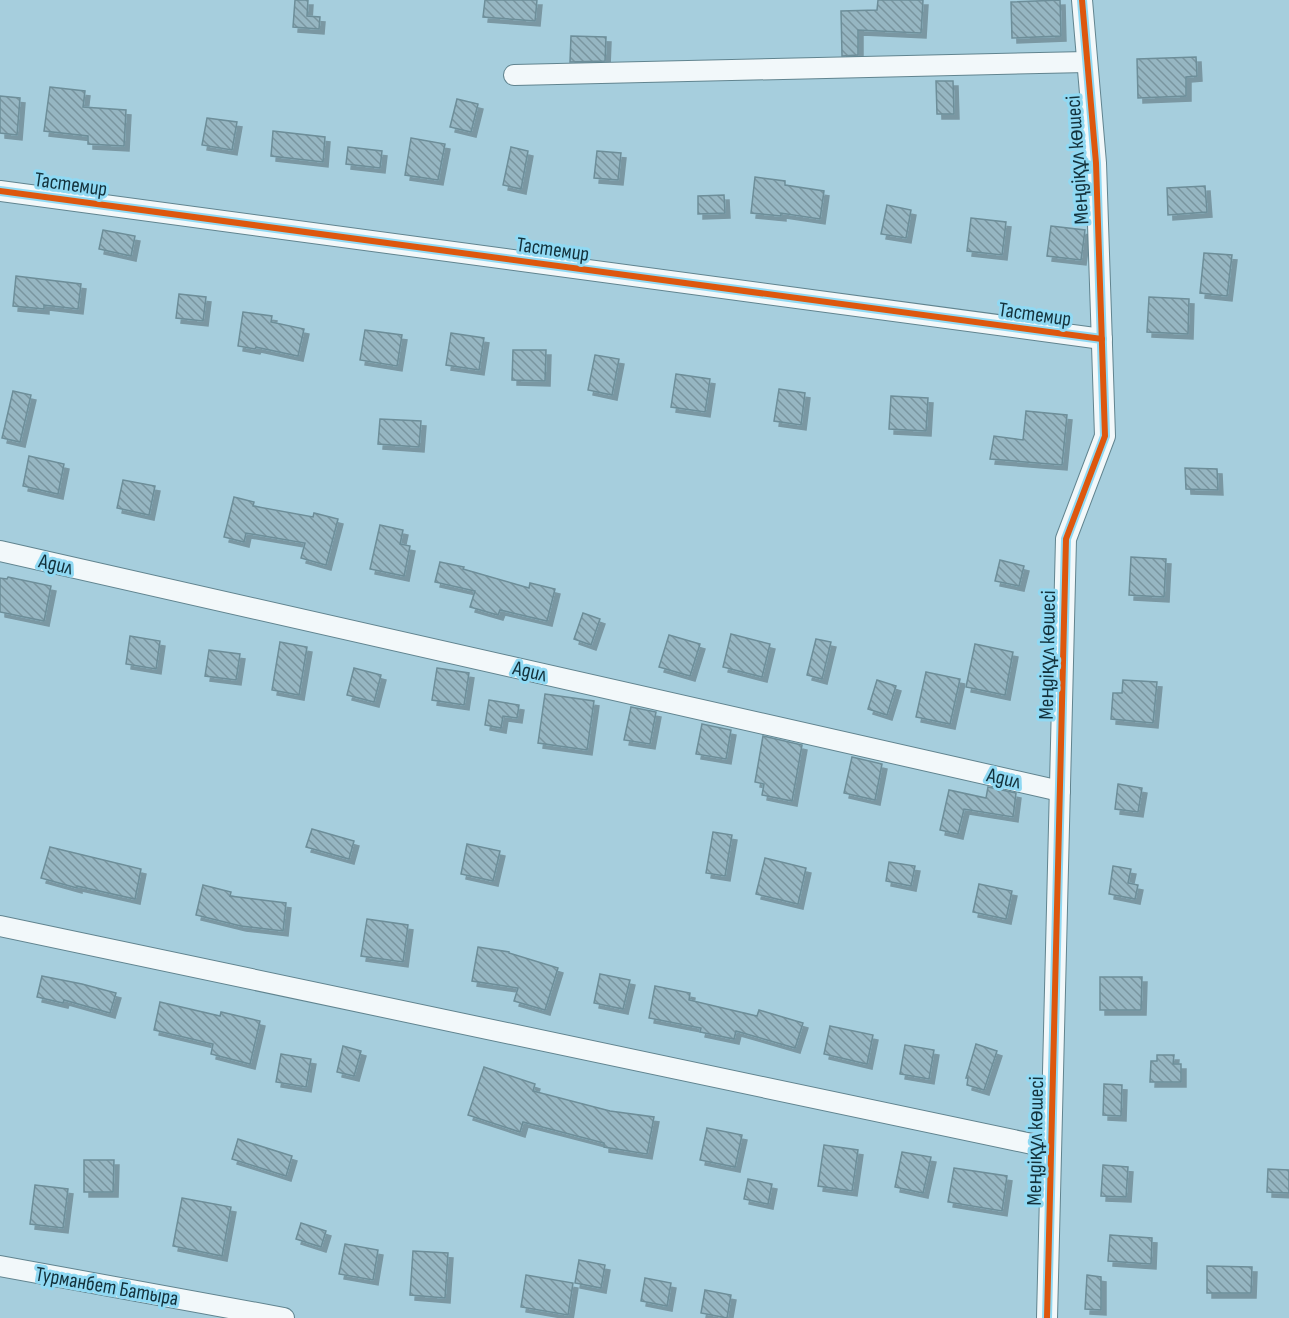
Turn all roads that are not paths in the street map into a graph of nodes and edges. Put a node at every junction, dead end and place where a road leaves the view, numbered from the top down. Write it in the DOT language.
graph roads {
  1 [pos="1082,0"];
  2 [pos="1087,62"];
  3 [pos="514,75"];
  4 [pos="0,191"];
  5 [pos="1102,339"];
  6 [pos="0,551"];
  7 [pos="1060,791"];
  8 [pos="0,926"];
  9 [pos="1051,1148"];
  10 [pos="0,1266"];
  11 [pos="284,1318"];
  12 [pos="1047,1318"];
  1 -- 2 [label="street, Меңдіқұл көшесі"];
  2 -- 3 [label="street"];
  2 -- 5 [label="street, Меңдіқұл көшесі"];
  4 -- 5 [label="street, Тастемир"];
  5 -- 7 [label="street, Меңдіқұл көшесі"];
  6 -- 7 [label="street, Адил"];
  7 -- 9 [label="street, Меңдіқұл көшесі"];
  8 -- 9 [label="street"];
  9 -- 12 [label="street, Меңдіқұл көшесі"];
  10 -- 11 [label="street, Турманбет Батыра"];
}
